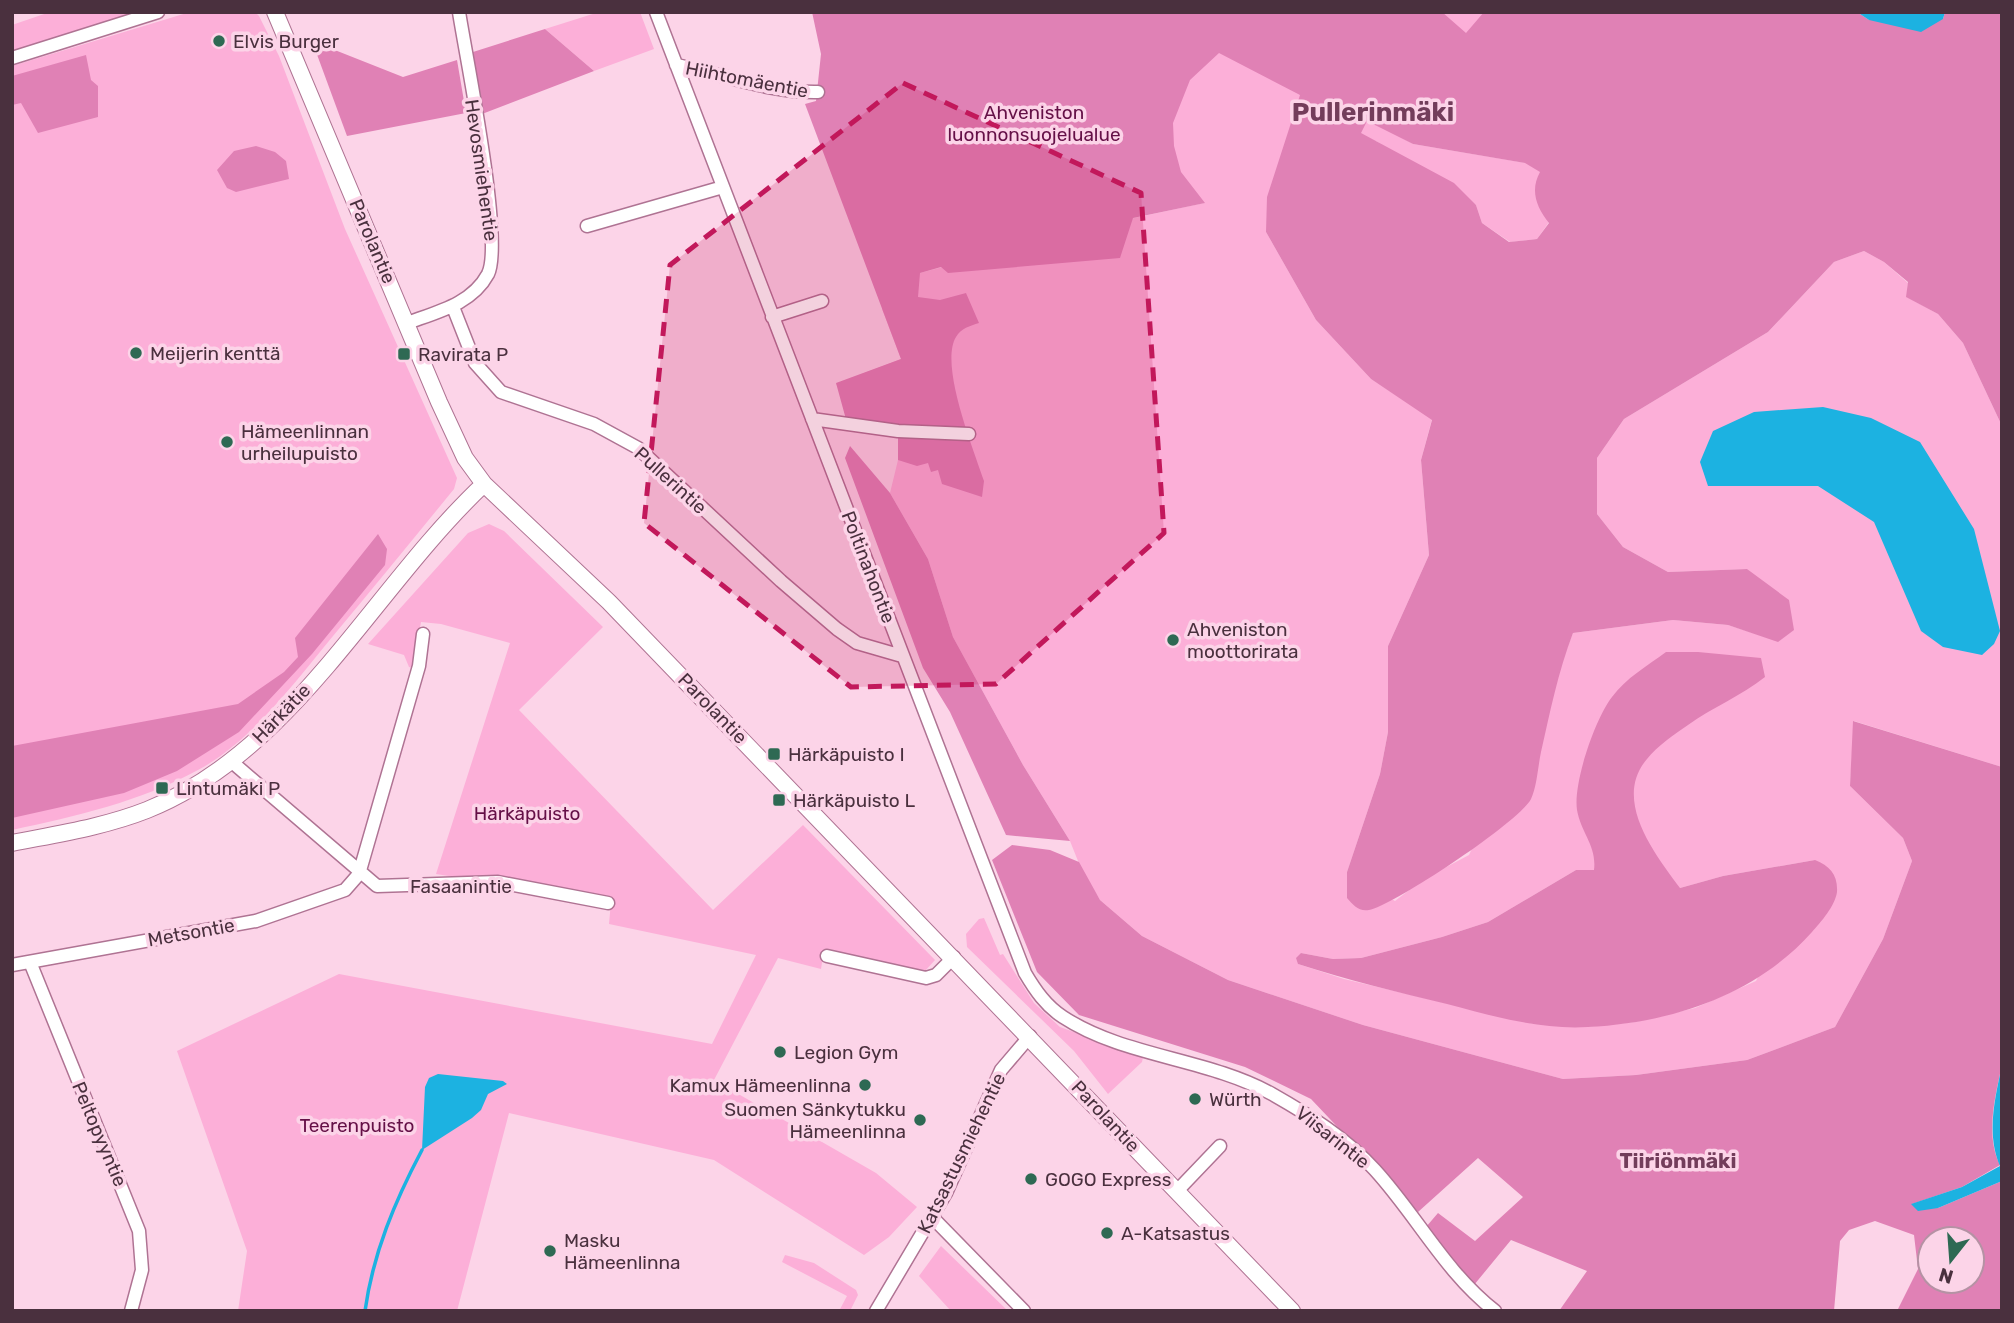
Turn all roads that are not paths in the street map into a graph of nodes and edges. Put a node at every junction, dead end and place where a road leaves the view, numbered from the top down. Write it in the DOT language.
graph roads {
  1 [pos="158,12"];
  2 [pos="275,12"];
  3 [pos="459,12"];
  4 [pos="656,12"];
  5 [pos="12,58"];
  6 [pos="676,65"];
  7 [pos="818,92"];
  8 [pos="723,187"];
  9 [pos="587,226"];
  10 [pos="822,301"];
  11 [pos="453,307"];
  12 [pos="772,317"];
  13 [pos="407,323"];
  14 [pos="812,419"];
  15 [pos="969,434"];
  16 [pos="484,484"];
  17 [pos="424,634"];
  18 [pos="902,656"];
  19 [pos="232,762"];
  20 [pos="12,843"];
  21 [pos="359,874"];
  22 [pos="608,903"];
  23 [pos="827,956"];
  24 [pos="954,957"];
  25 [pos="30,962"];
  26 [pos="12,965"];
  27 [pos="1030,1036"];
  28 [pos="1157,1052"];
  29 [pos="1220,1146"];
  30 [pos="1177,1191"];
  31 [pos="932,1217"];
  32 [pos="131,1311"];
  33 [pos="876,1311"];
  34 [pos="1024,1311"];
  35 [pos="1292,1311"];
  36 [pos="1495,1311"];
  1 -- 5 [label="street"];
  2 -- 13 [label="main road, Parolantie"];
  3 -- 11 [label="street, Hevosmiehentie"];
  4 -- 6 [label="street, Poltinahontie"];
  6 -- 7 [label="street, Hiihtomäentie"];
  6 -- 8 [label="street, Poltinahontie"];
  8 -- 9 [label="street"];
  8 -- 12 [label="street, Poltinahontie"];
  10 -- 12 [label="street"];
  11 -- 13 [label="street, Hevosmiehentie"];
  11 -- 18 [label="street, Pullerintie"];
  12 -- 14 [label="street, Poltinahontie"];
  13 -- 16 [label="main road, Parolantie"];
  14 -- 15 [label="street"];
  14 -- 18 [label="street, Poltinahontie"];
  16 -- 19 [label="main road, Härkätie"];
  16 -- 24 [label="main road, Parolantie"];
  17 -- 21 [label="street"];
  18 -- 28 [label="street, Poltinahontie"];
  19 -- 20 [label="main road, Härkätie"];
  19 -- 21 [label="street"];
  21 -- 22 [label="street, Fasaanintie"];
  21 -- 25 [label="street, Metsontie"];
  23 -- 24 [label="street"];
  24 -- 27 [label="main road, Parolantie"];
  25 -- 26 [label="street, Metsontie"];
  25 -- 32 [label="street, Peltopyyntie"];
  27 -- 30 [label="main road, Parolantie"];
  27 -- 31 [label="street, Katsastusmiehentie"];
  28 -- 36 [label="street, Viisarintie"];
  29 -- 30 [label="street"];
  30 -- 35 [label="main road, Parolantie"];
  31 -- 33 [label="street, Katsastusmiehentie"];
  31 -- 34 [label="street"];
}
